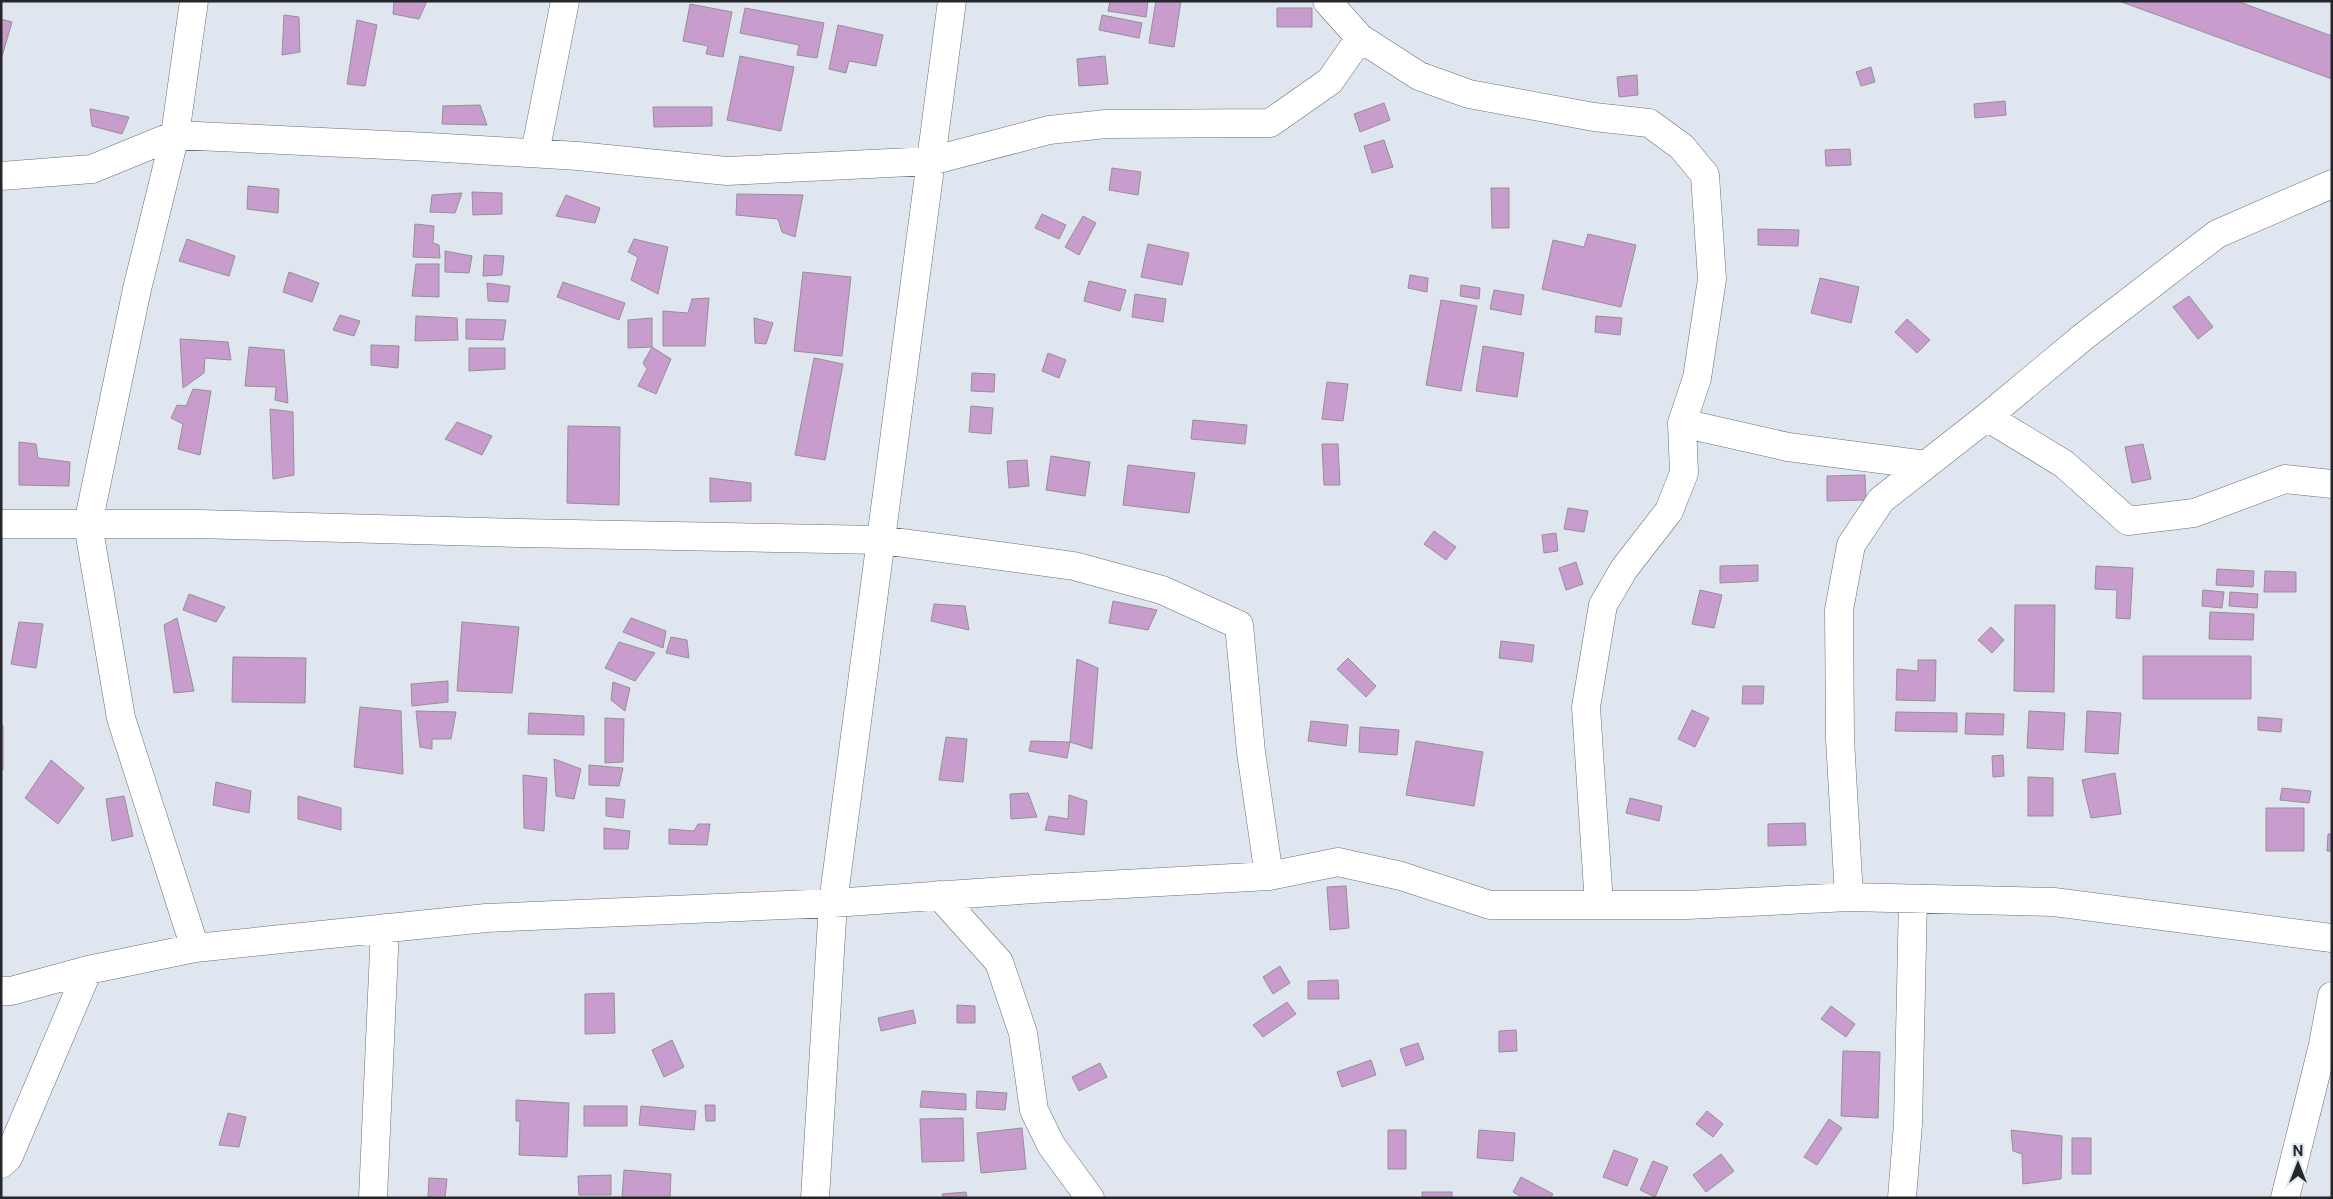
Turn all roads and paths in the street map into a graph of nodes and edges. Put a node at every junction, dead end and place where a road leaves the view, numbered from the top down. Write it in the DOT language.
graph roads {
  1 [pos="194,1"];
  2 [pos="564,1"];
  3 [pos="952,1"];
  4 [pos="1327,1"];
  5 [pos="1360,38"];
  6 [pos="175,135"];
  7 [pos="535,154"];
  8 [pos="931,161"];
  9 [pos="1,176"];
  10 [pos="2332,184"];
  11 [pos="1987,417"];
  12 [pos="1682,423"];
  13 [pos="1926,465"];
  14 [pos="2332,484"];
  15 [pos="1,524"];
  16 [pos="88,524"];
  17 [pos="881,540"];
  18 [pos="1269,876"];
  19 [pos="939,895"];
  20 [pos="1849,897"];
  21 [pos="1913,898"];
  22 [pos="833,903"];
  23 [pos="1599,905"];
  24 [pos="385,928"];
  25 [pos="2332,938"];
  26 [pos="195,948"];
  27 [pos="88,970"];
  28 [pos="1,991"];
  29 [pos="2332,996"];
  30 [pos="1,1164"];
  31 [pos="373,1198"];
  32 [pos="815,1198"];
  33 [pos="1090,1198"];
  34 [pos="1902,1198"];
  35 [pos="2285,1198"];
  1 -- 6 [label="street"];
  2 -- 7 [label="street"];
  3 -- 8 [label="street"];
  4 -- 5 [label="street"];
  5 -- 8 [label="street"];
  5 -- 12 [label="street"];
  6 -- 7 [label="street"];
  6 -- 9 [label="street"];
  6 -- 16 [label="street"];
  7 -- 8 [label="street"];
  8 -- 17 [label="street"];
  10 -- 11 [label="street"];
  11 -- 13 [label="street"];
  11 -- 14 [label="street"];
  12 -- 13 [label="street"];
  12 -- 23 [label="street"];
  13 -- 20 [label="street"];
  15 -- 16 [label="street"];
  16 -- 17 [label="street"];
  16 -- 26 [label="street"];
  17 -- 18 [label="street"];
  17 -- 22 [label="street"];
  18 -- 19 [label="street"];
  18 -- 23 [label="street"];
  19 -- 22 [label="street"];
  19 -- 33 [label="street"];
  20 -- 21 [label="street"];
  20 -- 23 [label="street"];
  21 -- 25 [label="street"];
  21 -- 34 [label="street"];
  22 -- 24 [label="street"];
  22 -- 32 [label="street"];
  24 -- 26 [label="street"];
  24 -- 31 [label="street"];
  26 -- 27 [label="street"];
  27 -- 28 [label="street"];
  27 -- 30 [label="street"];
  29 -- 35 [label="street"];
}
